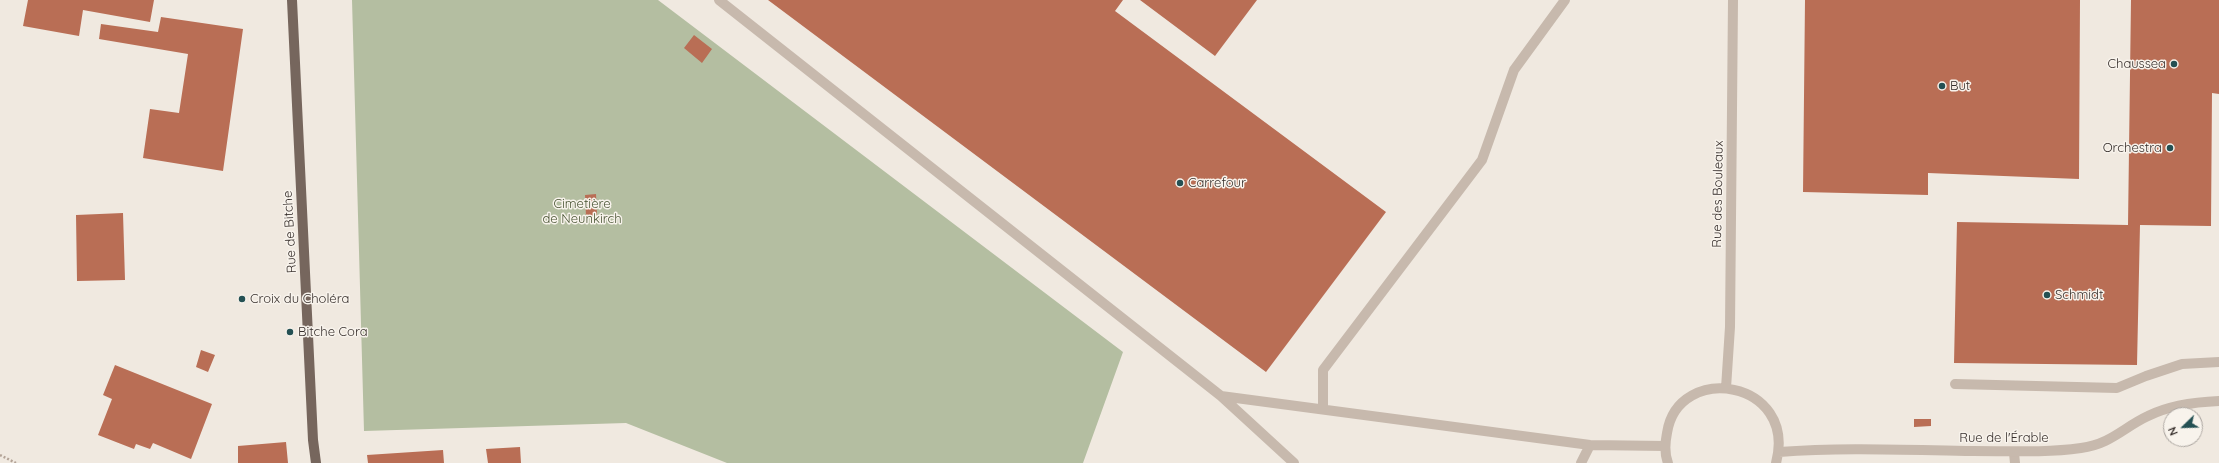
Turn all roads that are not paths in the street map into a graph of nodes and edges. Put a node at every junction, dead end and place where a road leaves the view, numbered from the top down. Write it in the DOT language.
graph roads {
  1 [pos="292,0"];
  2 [pos="719,0"];
  3 [pos="1565,0"];
  4 [pos="1733,0"];
  5 [pos="2219,362"];
  6 [pos="1955,384"];
  7 [pos="1726,388"];
  8 [pos="1221,396"];
  9 [pos="2219,401"];
  10 [pos="1323,409"];
  11 [pos="1590,445"];
  12 [pos="1665,446"];
  13 [pos="1779,452"];
  14 [pos="2015,458"];
  15 [pos="316,463"];
  16 [pos="1294,463"];
  17 [pos="1581,463"];
  18 [pos="1668,463"];
  19 [pos="1776,463"];
  1 -- 15 [label="main road, Rue de Bitche"];
  2 -- 8 [label="street"];
  3 -- 10 [label="street"];
  4 -- 7 [label="street, Rue des Bouleaux"];
  5 -- 6 [label="street"];
  7 -- 12 [label="street"];
  7 -- 13 [label="street"];
  8 -- 10 [label="street"];
  8 -- 16 [label="street"];
  9 -- 14 [label="street, Rue de l'Érable"];
  10 -- 11 [label="street"];
  11 -- 12 [label="street"];
  11 -- 17 [label="street"];
  12 -- 18 [label="street"];
  13 -- 14 [label="street, Rue de l'Érable"];
  13 -- 19 [label="street"];
}
